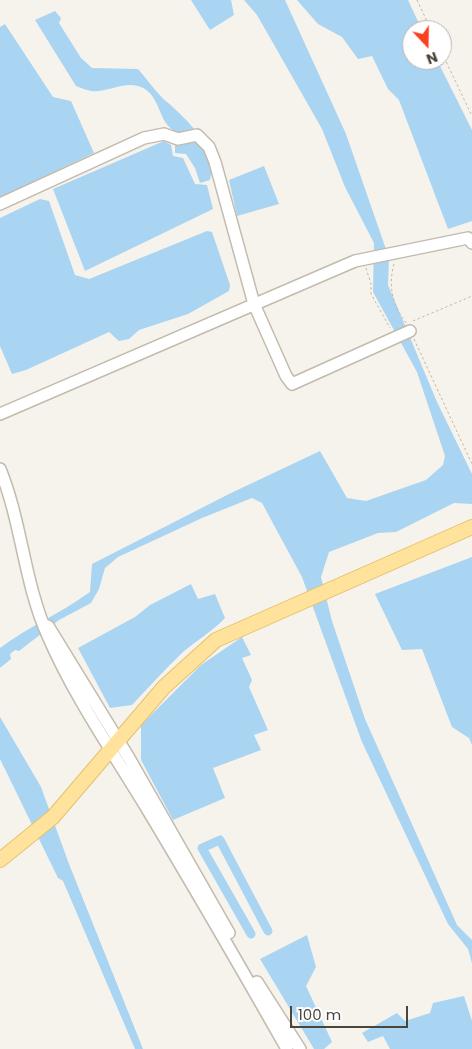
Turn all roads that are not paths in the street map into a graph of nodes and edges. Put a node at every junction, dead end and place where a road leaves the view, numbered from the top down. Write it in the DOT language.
graph roads {
  1 [pos="0,204"];
  2 [pos="472,243"];
  3 [pos="254,304"];
  4 [pos="410,332"];
  5 [pos="0,414"];
  6 [pos="0,469"];
  7 [pos="472,527"];
  8 [pos="115,746"];
  9 [pos="0,860"];
  10 [pos="287,1049"];
  11 [pos="300,1049"];
  1 -- 3 [label="street"];
  2 -- 3 [label="street"];
  3 -- 4 [label="street"];
  3 -- 5 [label="street"];
  6 -- 8 [label="street"];
  7 -- 8 [label="main road"];
  8 -- 9 [label="main road"];
  8 -- 10 [label="street"];
  8 -- 11 [label="street"];
}
